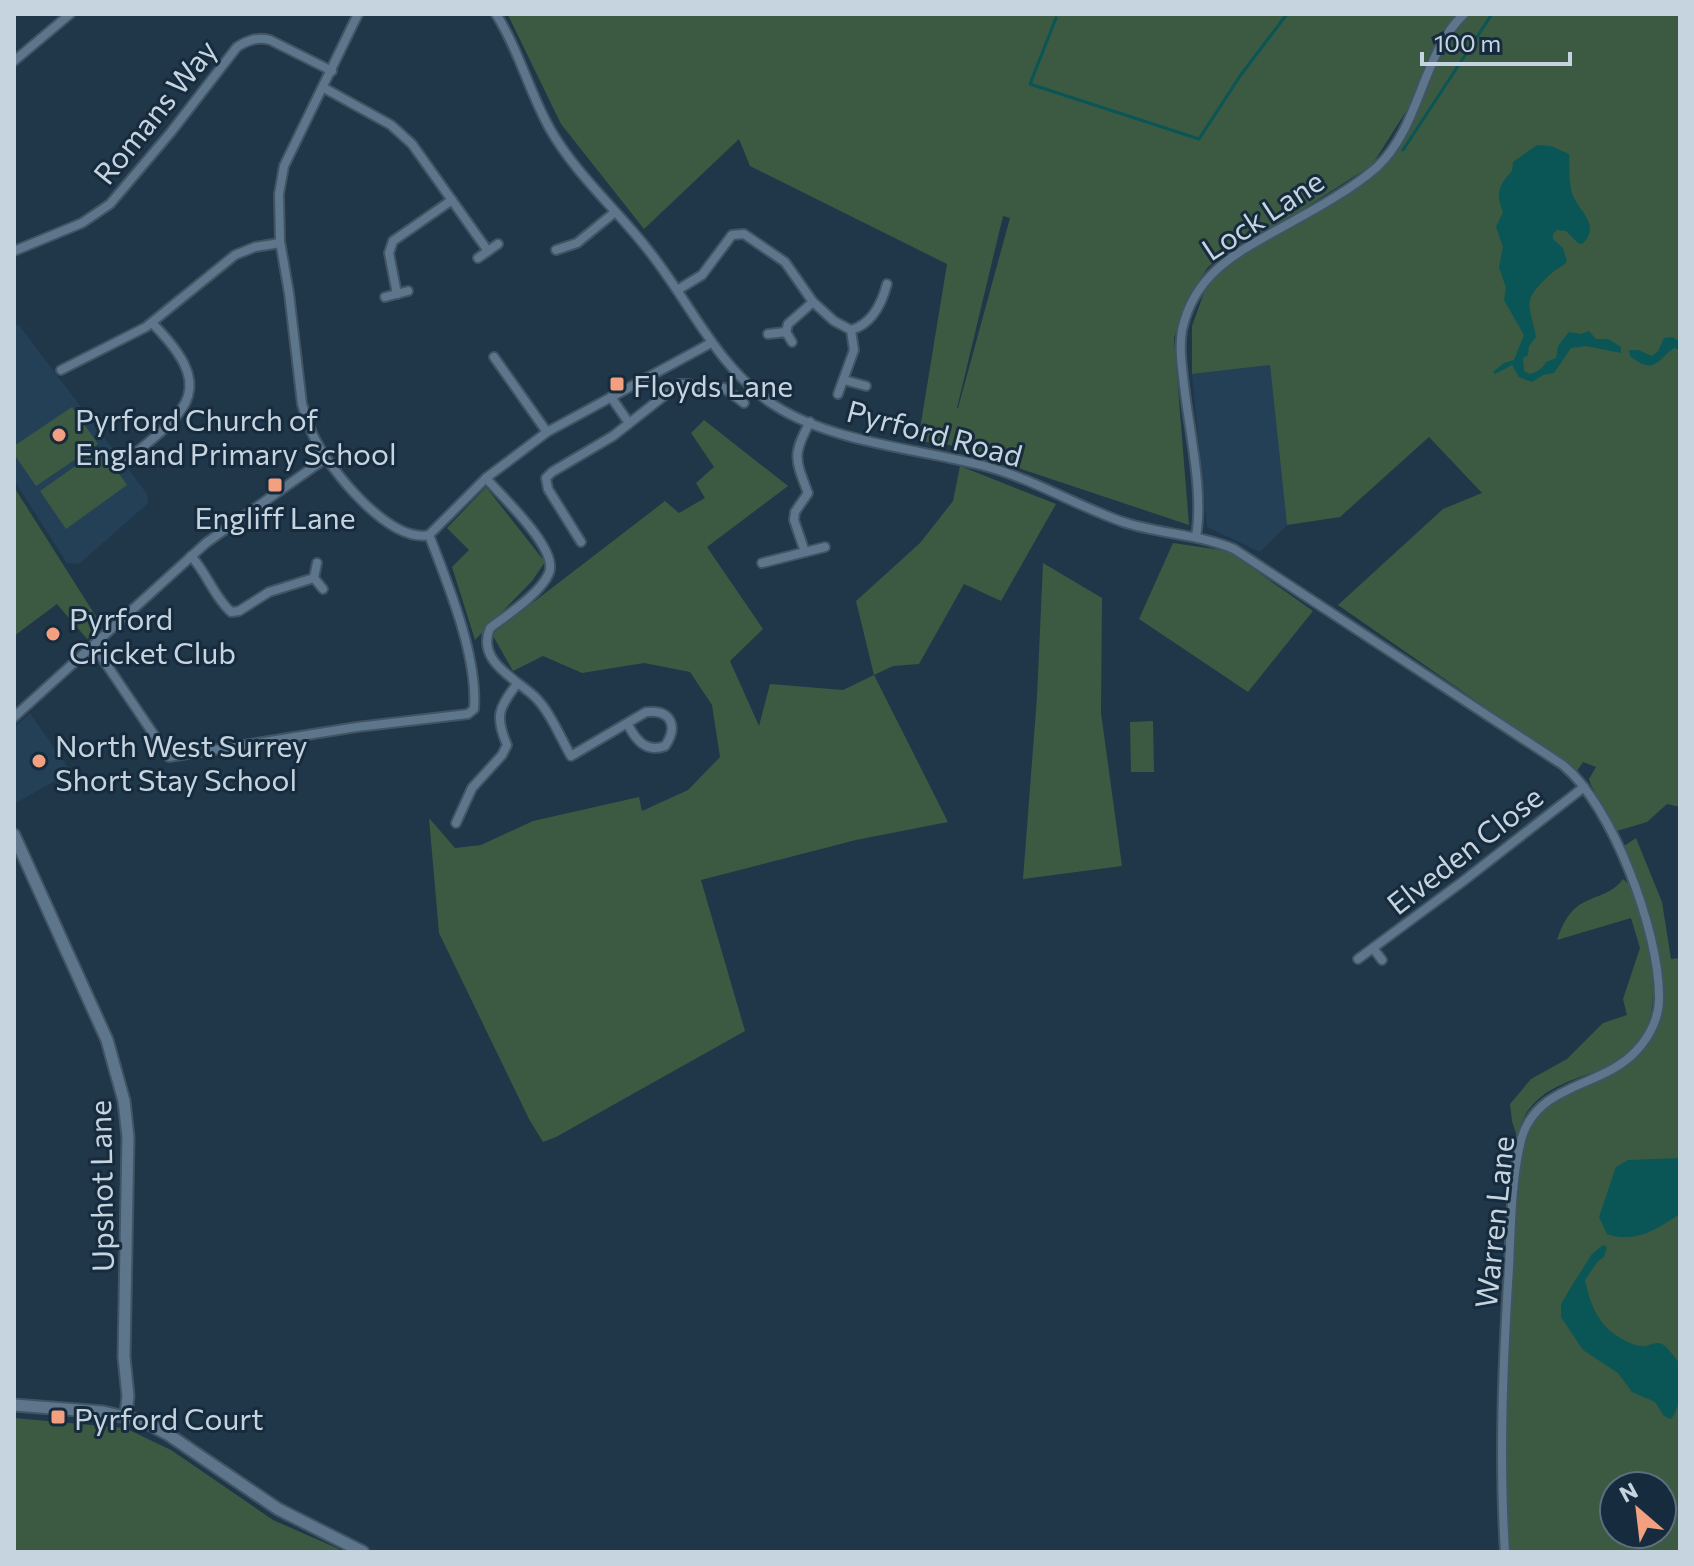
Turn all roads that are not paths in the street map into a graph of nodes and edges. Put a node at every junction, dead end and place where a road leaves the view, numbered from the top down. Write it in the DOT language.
graph roads {
  1 [pos="70,14"];
  2 [pos="358,14"];
  3 [pos="496,14"];
  4 [pos="1464,14"];
  5 [pos="14,61"];
  6 [pos="332,71"];
  7 [pos="324,88"];
  8 [pos="452,200"];
  9 [pos="615,212"];
  10 [pos="280,243"];
  11 [pos="498,244"];
  12 [pos="556,250"];
  13 [pos="14,251"];
  14 [pos="488,251"];
  15 [pos="478,258"];
  16 [pos="887,284"];
  17 [pos="679,289"];
  18 [pos="408,291"];
  19 [pos="397,294"];
  20 [pos="385,297"];
  21 [pos="813,302"];
  22 [pos="152,323"];
  23 [pos="851,330"];
  24 [pos="786,332"];
  25 [pos="768,334"];
  26 [pos="792,342"];
  27 [pos="711,343"];
  28 [pos="494,357"];
  29 [pos="61,370"];
  30 [pos="844,380"];
  31 [pos="866,386"];
  32 [pos="838,394"];
  33 [pos="611,397"];
  34 [pos="744,403"];
  35 [pos="810,422"];
  36 [pos="629,423"];
  37 [pos="547,432"];
  38 [pos="131,443"];
  39 [pos="138,451"];
  40 [pos="326,458"];
  41 [pos="128,459"];
  42 [pos="486,478"];
  43 [pos="429,535"];
  44 [pos="1196,536"];
  45 [pos="581,542"];
  46 [pos="825,547"];
  47 [pos="805,552"];
  48 [pos="191,556"];
  49 [pos="317,563"];
  50 [pos="762,563"];
  51 [pos="314,578"];
  52 [pos="323,589"];
  53 [pos="94,646"];
  54 [pos="517,684"];
  55 [pos="14,717"];
  56 [pos="628,725"];
  57 [pos="1584,787"];
  58 [pos="456,823"];
  59 [pos="14,835"];
  60 [pos="1373,948"];
  61 [pos="1358,959"];
  62 [pos="1382,960"];
  63 [pos="14,1405"];
  64 [pos="126,1415"];
  65 [pos="363,1552"];
  66 [pos="1505,1552"];
  1 -- 5 [label="street"];
  2 -- 6 [label="street"];
  3 -- 9 [label="street, Pyrford Road"];
  4 -- 44 [label="street, Lock Lane"];
  6 -- 7 [label="street"];
  6 -- 13 [label="street, Romans Way"];
  7 -- 8 [label="street"];
  7 -- 10 [label="street"];
  8 -- 14 [label="street"];
  8 -- 19 [label="street"];
  9 -- 12 [label="street"];
  9 -- 17 [label="street, Pyrford Road"];
  10 -- 22 [label="street"];
  10 -- 40 [label="street"];
  11 -- 14 [label="street"];
  14 -- 15 [label="street"];
  16 -- 23 [label="street"];
  17 -- 21 [label="street"];
  17 -- 27 [label="street, Pyrford Road"];
  18 -- 19 [label="street"];
  19 -- 20 [label="street"];
  21 -- 23 [label="street"];
  21 -- 24 [label="street"];
  22 -- 29 [label="street"];
  22 -- 39 [label="street"];
  23 -- 30 [label="street"];
  24 -- 25 [label="street"];
  24 -- 26 [label="street"];
  27 -- 33 [label="street"];
  27 -- 35 [label="street, Pyrford Road"];
  28 -- 37 [label="street"];
  30 -- 31 [label="street"];
  30 -- 32 [label="street"];
  33 -- 36 [label="street"];
  33 -- 37 [label="street"];
  34 -- 36 [label="street"];
  35 -- 44 [label="street, Pyrford Road"];
  35 -- 47 [label="street"];
  36 -- 45 [label="street"];
  37 -- 42 [label="street"];
  38 -- 39 [label="street"];
  39 -- 41 [label="street"];
  40 -- 43 [label="street"];
  40 -- 48 [label="street"];
  42 -- 43 [label="street"];
  42 -- 54 [label="street"];
  43 -- 53 [label="street"];
  44 -- 57 [label="street, Pyrford Road"];
  46 -- 47 [label="street"];
  47 -- 50 [label="street"];
  48 -- 51 [label="street"];
  48 -- 53 [label="street"];
  49 -- 51 [label="street"];
  51 -- 52 [label="street"];
  53 -- 55 [label="street"];
  54 -- 56 [label="street"];
  54 -- 58 [label="street"];
  56 -- 56 [label="street"];
  57 -- 60 [label="street, Elveden Close"];
  57 -- 66 [label="street, Warren Lane"];
  59 -- 64 [label="main road, Upshot Lane"];
  60 -- 61 [label="street, Elveden Close"];
  60 -- 62 [label="street, Elveden Close"];
  63 -- 64 [label="main road"];
  64 -- 65 [label="main road"];
}
